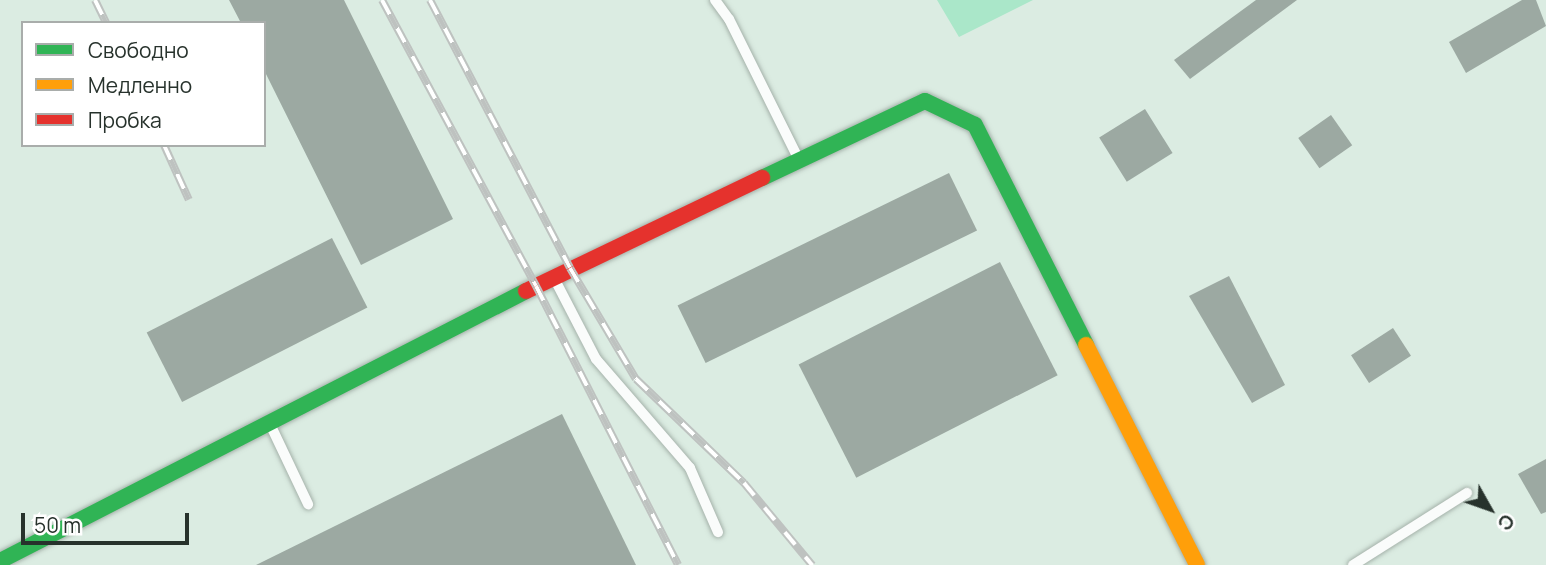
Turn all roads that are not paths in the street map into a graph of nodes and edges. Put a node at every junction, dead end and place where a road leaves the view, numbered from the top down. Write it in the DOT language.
graph roads {
  1 [pos="715,0"];
  2 [pos="798,158"];
  3 [pos="554,277"];
  4 [pos="269,423"];
  5 [pos="1467,493"];
  6 [pos="308,504"];
  7 [pos="718,532"];
  8 [pos="0,561"];
  9 [pos="1197,565"];
  10 [pos="1353,565"];
  1 -- 2 [label="lane"];
  2 -- 3 [label="street"];
  2 -- 9 [label="street"];
  3 -- 4 [label="street"];
  3 -- 7 [label="lane"];
  4 -- 6 [label="lane"];
  4 -- 8 [label="street"];
  5 -- 10 [label="lane"];
}
